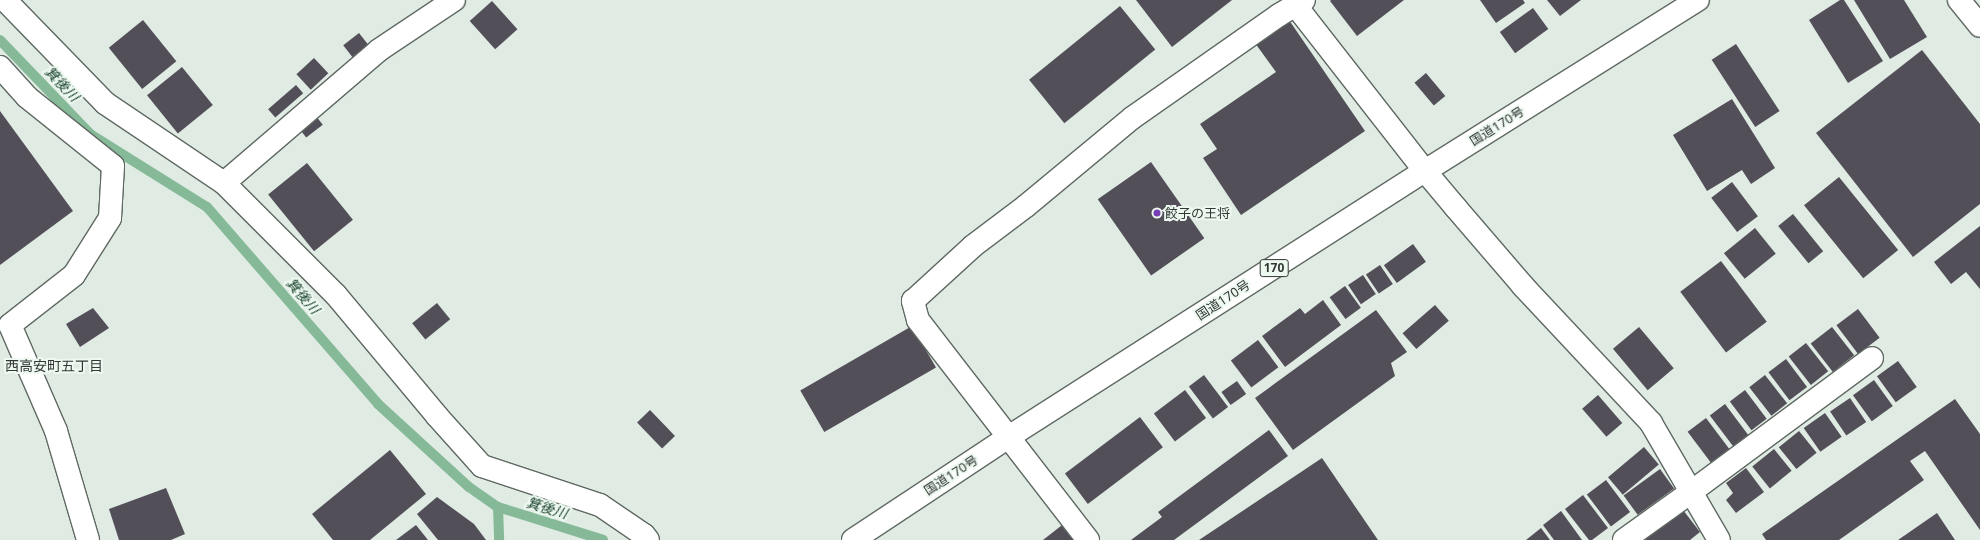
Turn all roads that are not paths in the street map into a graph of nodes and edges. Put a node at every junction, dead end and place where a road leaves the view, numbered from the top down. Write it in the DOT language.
graph roads {
  1 [pos="5,0"];
  2 [pos="454,0"];
  3 [pos="1698,0"];
  4 [pos="1959,0"];
  5 [pos="1287,5"];
  6 [pos="1980,26"];
  7 [pos="0,67"];
  8 [pos="1425,171"];
  9 [pos="224,183"];
  10 [pos="1872,358"];
  11 [pos="1007,438"];
  12 [pos="1692,492"];
  13 [pos="1716,539"];
  14 [pos="88,540"];
  15 [pos="648,540"];
  16 [pos="853,540"];
  17 [pos="1088,540"];
  18 [pos="1624,540"];
  1 -- 9 [label="main road"];
  2 -- 9 [label="main road"];
  3 -- 8 [label="main road, 国道170号 / 170"];
  4 -- 6 [label="main road"];
  5 -- 8 [label="main road"];
  5 -- 11 [label="main road"];
  7 -- 14 [label="main road"];
  8 -- 11 [label="main road, 国道170号 / 170"];
  8 -- 12 [label="main road"];
  9 -- 15 [label="main road"];
  10 -- 12 [label="main road"];
  11 -- 16 [label="main road, 国道170号 / 170"];
  11 -- 17 [label="main road"];
  12 -- 13 [label="main road"];
  12 -- 18 [label="main road"];
}
